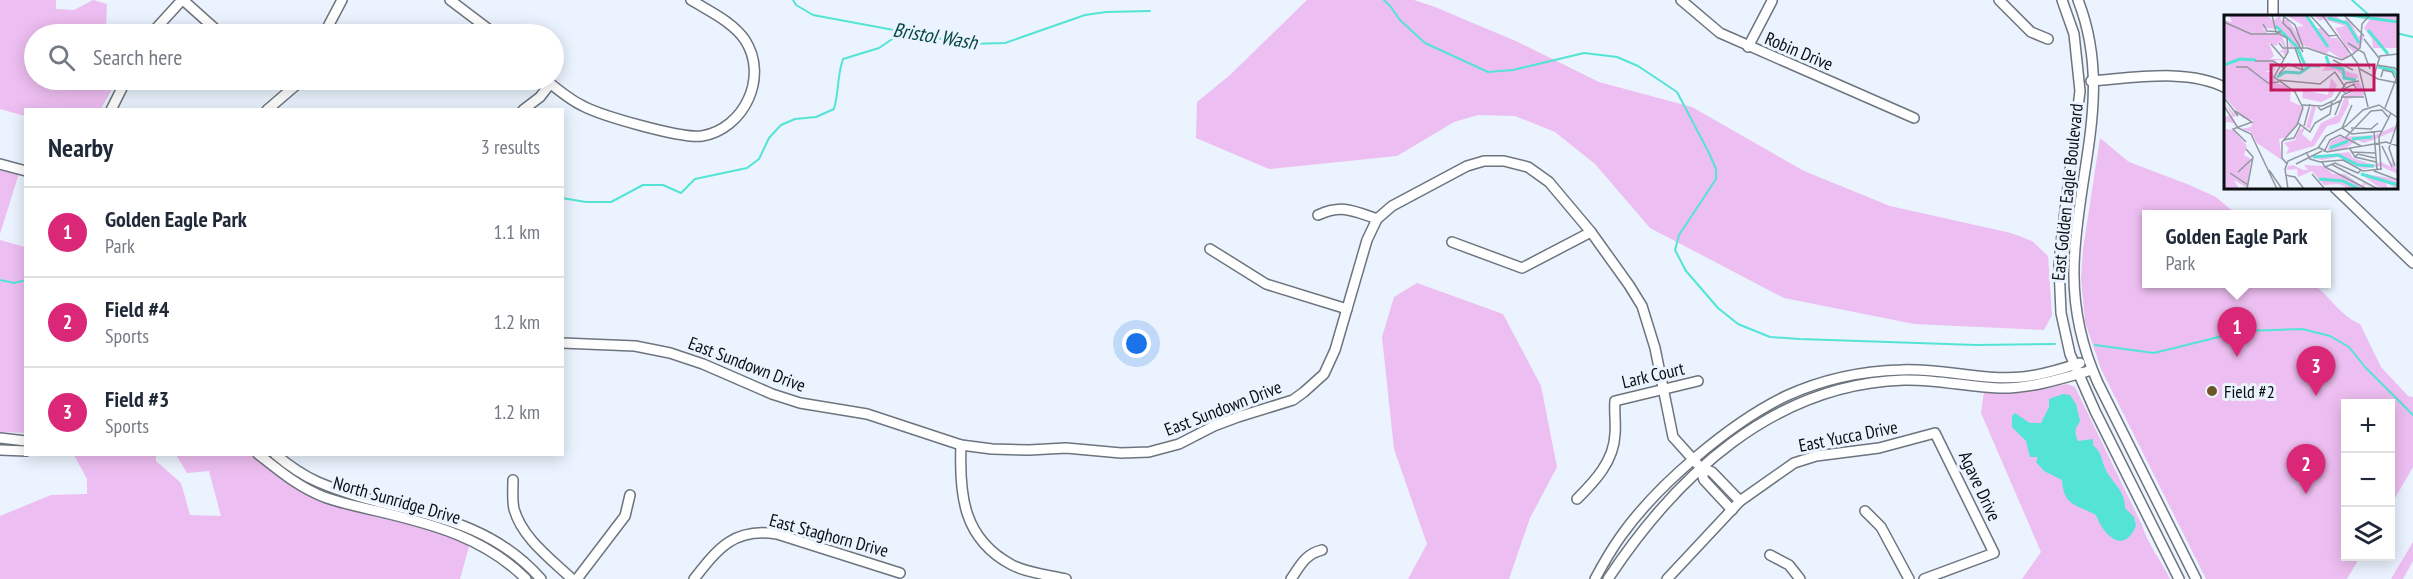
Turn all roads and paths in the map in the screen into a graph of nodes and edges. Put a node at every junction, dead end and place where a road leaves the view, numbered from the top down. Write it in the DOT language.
graph roads {
  1 [pos="182,0"];
  2 [pos="342,0"];
  3 [pos="450,0"];
  4 [pos="691,0"];
  5 [pos="1681,0"];
  6 [pos="2000,0"];
  7 [pos="2062,0"];
  8 [pos="2078,0"];
  9 [pos="2273,0"];
  10 [pos="1772,1"];
  11 [pos="2274,15"];
  12 [pos="161,24"];
  13 [pos="210,24"];
  14 [pos="329,24"];
  15 [pos="482,24"];
  16 [pos="2048,39"];
  17 [pos="1748,47"];
  18 [pos="2094,81"];
  19 [pos="2080,82"];
  20 [pos="2224,87"];
  21 [pos="121,90"];
  22 [pos="290,90"];
  23 [pos="544,90"];
  24 [pos="559,90"];
  25 [pos="112,108"];
  26 [pos="269,108"];
  27 [pos="526,108"];
  28 [pos="1914,118"];
  29 [pos="0,164"];
  30 [pos="24,170"];
  31 [pos="2336,189"];
  32 [pos="1318,215"];
  33 [pos="1377,219"];
  34 [pos="1591,232"];
  35 [pos="1452,242"];
  36 [pos="1210,249"];
  37 [pos="2413,263"];
  38 [pos="1347,309"];
  39 [pos="564,343"];
  40 [pos="2090,365"];
  41 [pos="2077,369"];
  42 [pos="1698,381"];
  43 [pos="1663,388"];
  44 [pos="1935,434"];
  45 [pos="0,438"];
  46 [pos="961,445"];
  47 [pos="23,446"];
  48 [pos="0,450"];
  49 [pos="260,456"];
  50 [pos="278,456"];
  51 [pos="1697,464"];
  52 [pos="513,480"];
  53 [pos="630,495"];
  54 [pos="1577,499"];
  55 [pos="1740,501"];
  56 [pos="1732,510"];
  57 [pos="1865,512"];
  58 [pos="1322,550"];
  59 [pos="1770,555"];
  60 [pos="900,573"];
  61 [pos="526,579"];
  62 [pos="541,579"];
  63 [pos="572,579"];
  64 [pos="577,579"];
  65 [pos="694,579"];
  66 [pos="1066,579"];
  67 [pos="1291,579"];
  68 [pos="1595,579"];
  69 [pos="1608,579"];
  70 [pos="1667,579"];
  71 [pos="1800,579"];
  72 [pos="1909,579"];
  73 [pos="1924,579"];
  74 [pos="2179,579"];
  75 [pos="2196,579"];
  1 -- 12 [label="street"];
  1 -- 13 [label="street"];
  2 -- 14 [label="street"];
  3 -- 15 [label="street"];
  4 -- 24 [label="street"];
  5 -- 17 [label="street, Robin Drive"];
  6 -- 16 [label="street"];
  7 -- 19 [label="street, East Golden Eagle Boulevard"];
  8 -- 18 [label="street, East Golden Eagle Boulevard"];
  9 -- 11 [label="street"];
  10 -- 17 [label="street"];
  17 -- 28 [label="street, Robin Drive"];
  18 -- 19 [label="street"];
  18 -- 20 [label="street"];
  18 -- 40 [label="street, East Golden Eagle Boulevard"];
  19 -- 41 [label="street, East Golden Eagle Boulevard"];
  21 -- 25 [label="street"];
  22 -- 26 [label="street"];
  23 -- 27 [label="street"];
  29 -- 30 [label="street"];
  31 -- 37 [label="street"];
  32 -- 33 [label="street"];
  33 -- 34 [label="street"];
  33 -- 38 [label="street, East Sundown Drive"];
  34 -- 35 [label="street"];
  34 -- 43 [label="street"];
  36 -- 38 [label="street"];
  38 -- 46 [label="street, East Sundown Drive"];
  39 -- 46 [label="street, East Sundown Drive"];
  40 -- 41 [label="street"];
  40 -- 75 [label="street, East Golden Eagle Boulevard"];
  41 -- 51 [label="street"];
  41 -- 74 [label="street, East Golden Eagle Boulevard"];
  42 -- 43 [label="street, Lark Court"];
  43 -- 51 [label="street"];
  43 -- 54 [label="street, Lark Court"];
  44 -- 55 [label="street, East Yucca Drive"];
  44 -- 73 [label="street, Agave Drive"];
  45 -- 47 [label="street"];
  46 -- 66 [label="street"];
  47 -- 48 [label="street"];
  49 -- 61 [label="street, North Sunridge Drive"];
  50 -- 62 [label="street, North Sunridge Drive"];
  51 -- 55 [label="street"];
  51 -- 56 [label="street"];
  51 -- 68 [label="street"];
  51 -- 69 [label="street"];
  52 -- 63 [label="street"];
  53 -- 64 [label="street"];
  55 -- 56 [label="street, East Yucca Drive"];
  56 -- 70 [label="street, East Yucca Drive"];
  57 -- 72 [label="street"];
  58 -- 67 [label="street"];
  59 -- 71 [label="street"];
  60 -- 65 [label="street, East Staghorn Drive"];
}
